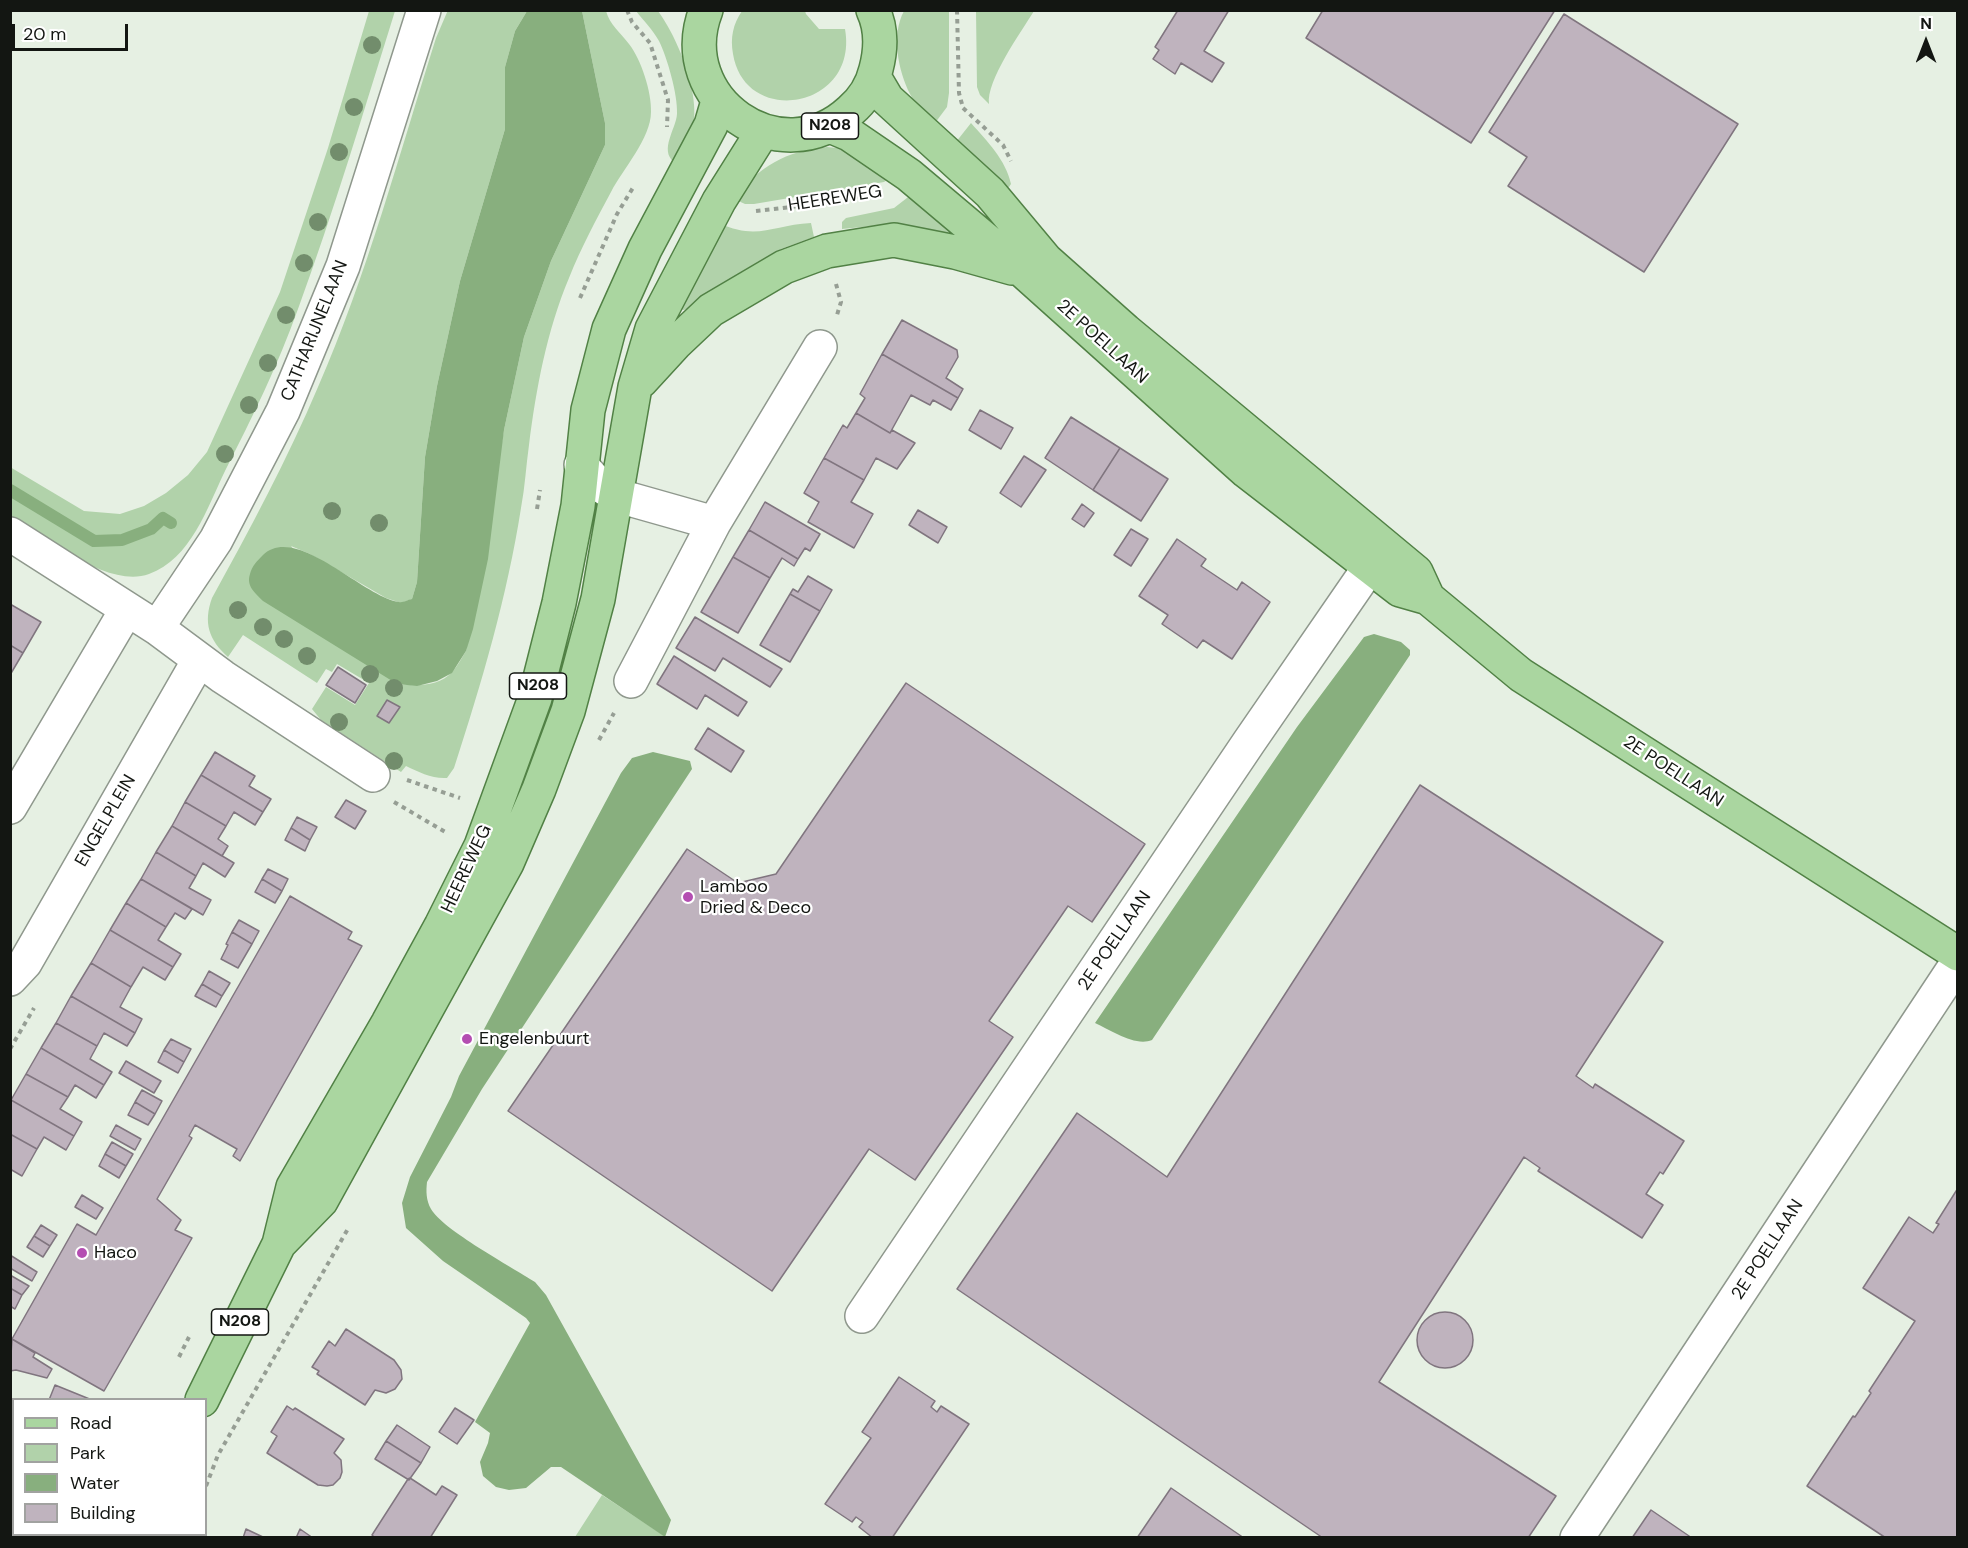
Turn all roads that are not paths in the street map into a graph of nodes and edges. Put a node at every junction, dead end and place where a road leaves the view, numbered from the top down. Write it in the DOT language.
graph roads {
  1 [pos="424,10"];
  2 [pos="706,10"];
  3 [pos="876,12"];
  4 [pos="874,77"];
  5 [pos="718,101"];
  6 [pos="830,126"];
  7 [pos="764,131"];
  8 [pos="1023,271"];
  9 [pos="820,347"];
  10 [pos="635,387"];
  11 [pos="581,465"];
  12 [pos="615,495"];
  13 [pos="714,523"];
  14 [pos="10,534"];
  15 [pos="1377,556"];
  16 [pos="127,609"];
  17 [pos="157,628"];
  18 [pos="199,660"];
  19 [pos="631,681"];
  20 [pos="373,775"];
  21 [pos="10,807"];
  22 [pos="1958,954"];
  23 [pos="1958,962"];
  24 [pos="10,978"];
  25 [pos="279,1244"];
  26 [pos="862,1317"];
  27 [pos="203,1398"];
  28 [pos="1577,1538"];
  1 -- 17 [label="street, CATHARIJNELAAN"];
  2 -- 5 [label="main road, N208"];
  3 -- 4 [label="main road, N208"];
  4 -- 6 [label="main road, N208"];
  4 -- 15 [label="main road, 2E POELLAAN"];
  5 -- 7 [label="main road, N208"];
  5 -- 11 [label="main road, HEEREWEG / N208"];
  6 -- 7 [label="main road, N208"];
  6 -- 8 [label="main road, 2E POELLAAN"];
  7 -- 10 [label="main road, HEEREWEG / N208"];
  8 -- 10 [label="main road"];
  8 -- 15 [label="main road, 2E POELLAAN"];
  9 -- 13 [label="street"];
  10 -- 12 [label="main road, HEEREWEG / N208"];
  11 -- 12 [label="street"];
  11 -- 25 [label="main road, HEEREWEG / N208"];
  12 -- 13 [label="street"];
  12 -- 25 [label="main road, HEEREWEG / N208"];
  13 -- 19 [label="street"];
  14 -- 16 [label="street"];
  15 -- 22 [label="main road, 2E POELLAAN"];
  15 -- 26 [label="street, 2E POELLAAN"];
  16 -- 17 [label="street"];
  16 -- 21 [label="street"];
  17 -- 18 [label="street"];
  18 -- 20 [label="street"];
  18 -- 24 [label="street, ENGELPLEIN"];
  23 -- 28 [label="street, 2E POELLAAN"];
  25 -- 27 [label="main road, HEEREWEG / N208"];
}
